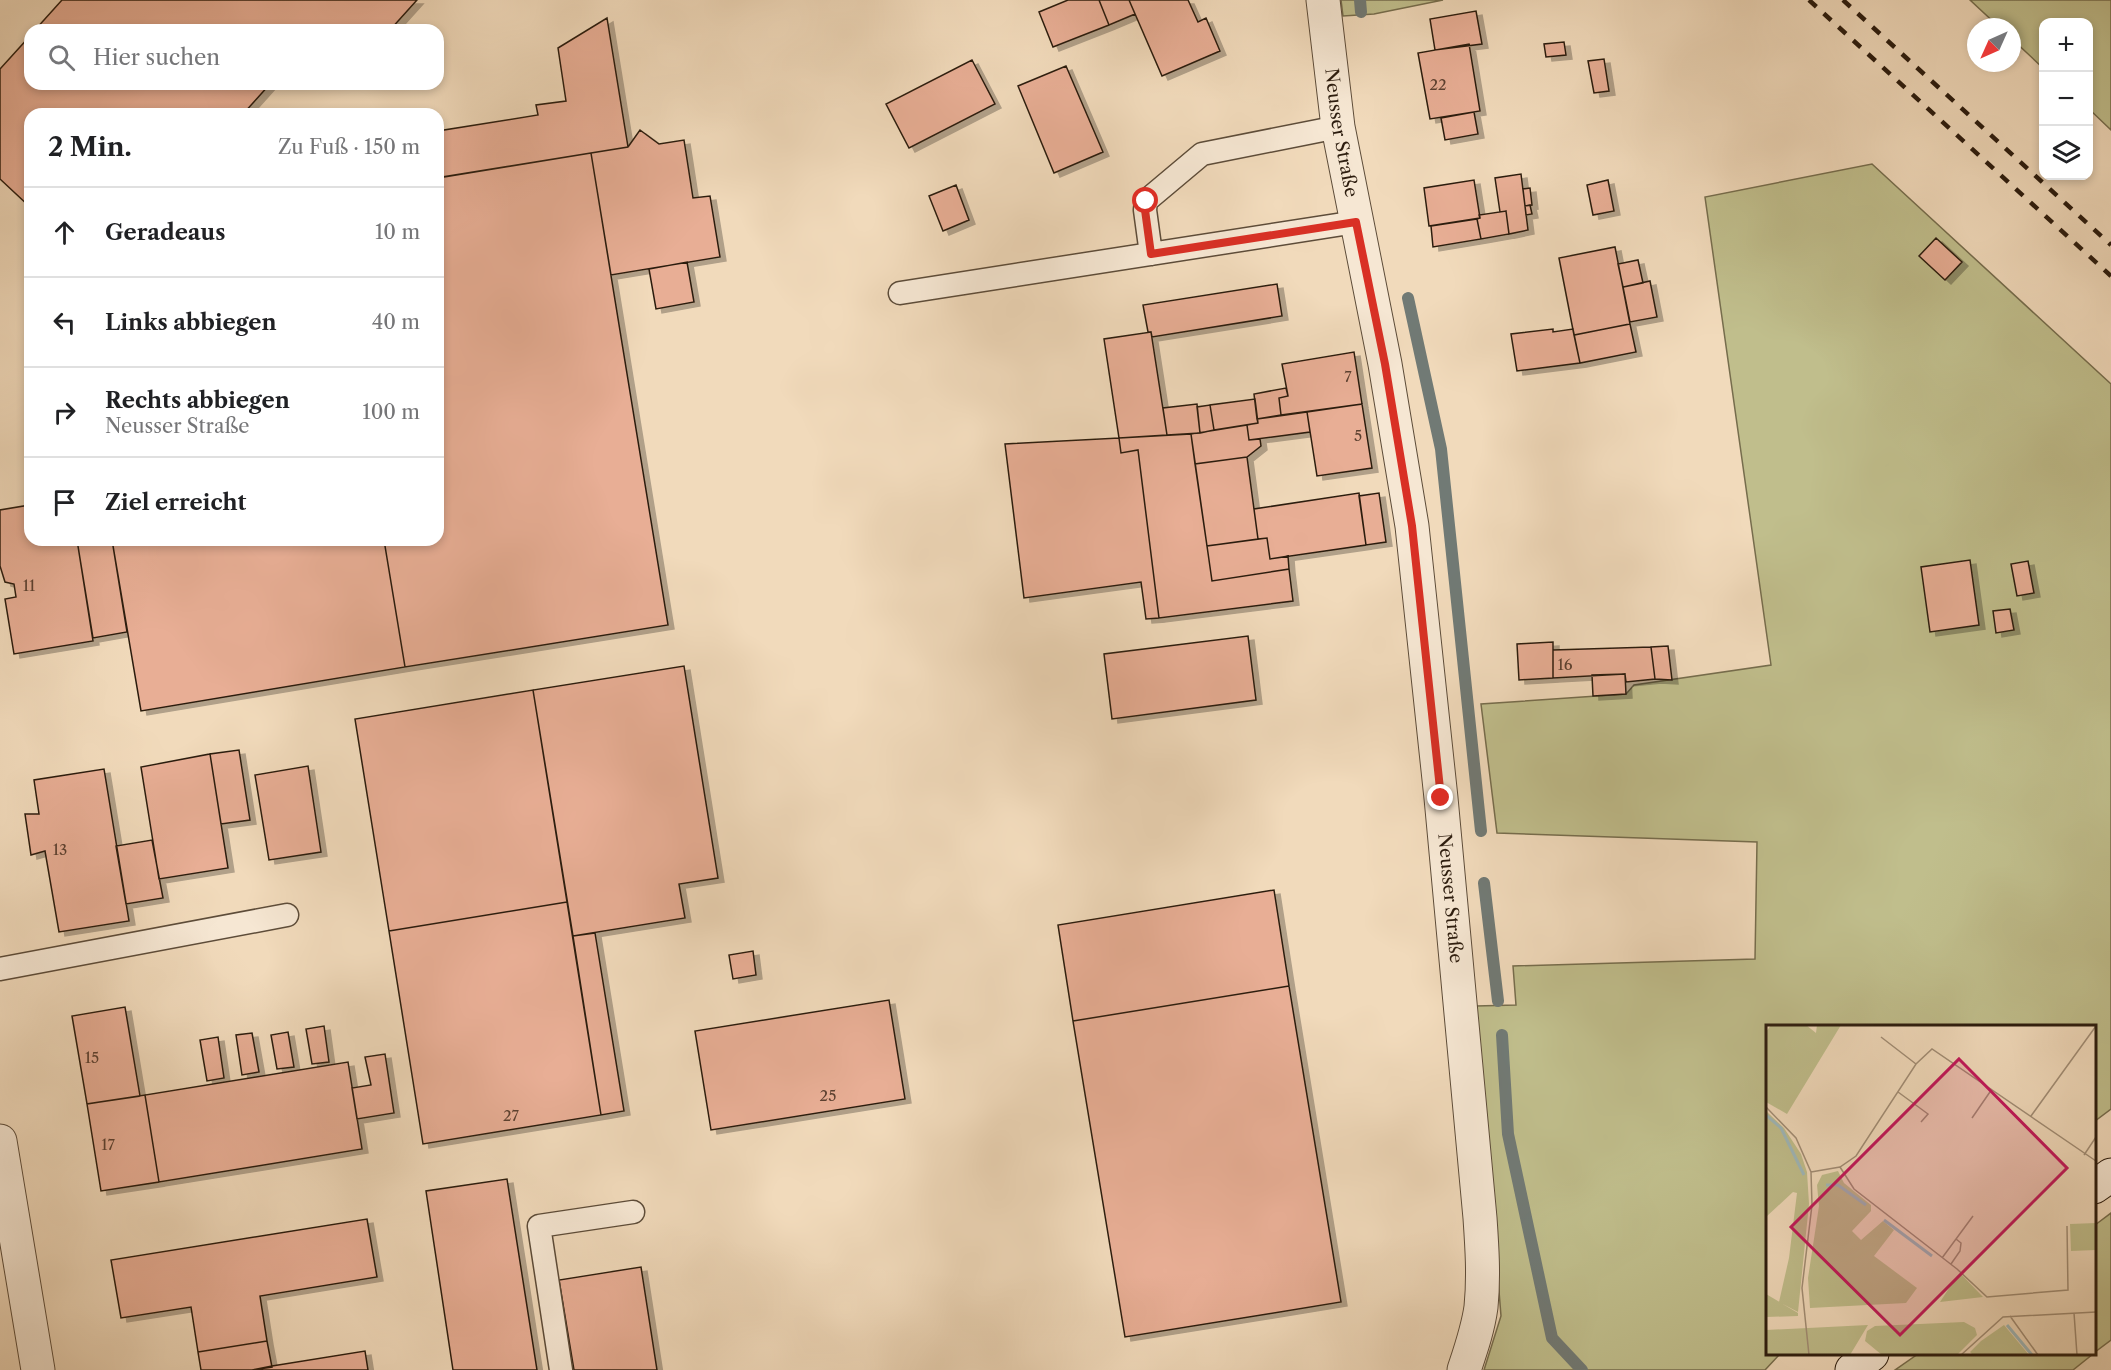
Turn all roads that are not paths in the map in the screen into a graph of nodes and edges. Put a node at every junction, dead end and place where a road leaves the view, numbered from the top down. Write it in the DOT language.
graph roads {
  1 [pos="1323,0"];
  2 [pos="1338,128"];
  3 [pos="1356,222"];
  4 [pos="1151,254"];
  5 [pos="900,293"];
  6 [pos="287,915"];
  7 [pos="0,969"];
  8 [pos="0,1141"];
  9 [pos="2111,1175"];
  10 [pos="2096,1186"];
  11 [pos="633,1212"];
  12 [pos="1870,1355"];
  13 [pos="38,1370"];
  14 [pos="561,1370"];
  15 [pos="1464,1370"];
  16 [pos="1851,1370"];
  1 -- 2 [label="street, Neusser Straße"];
  2 -- 3 [label="street, Neusser Straße"];
  2 -- 4 [label="lane"];
  3 -- 4 [label="lane"];
  3 -- 15 [label="street, Neusser Straße"];
  4 -- 5 [label="lane"];
  6 -- 7 [label="lane"];
  8 -- 13 [label="street"];
  9 -- 10 [label="street"];
  11 -- 14 [label="lane"];
  12 -- 16 [label="street"];
}
